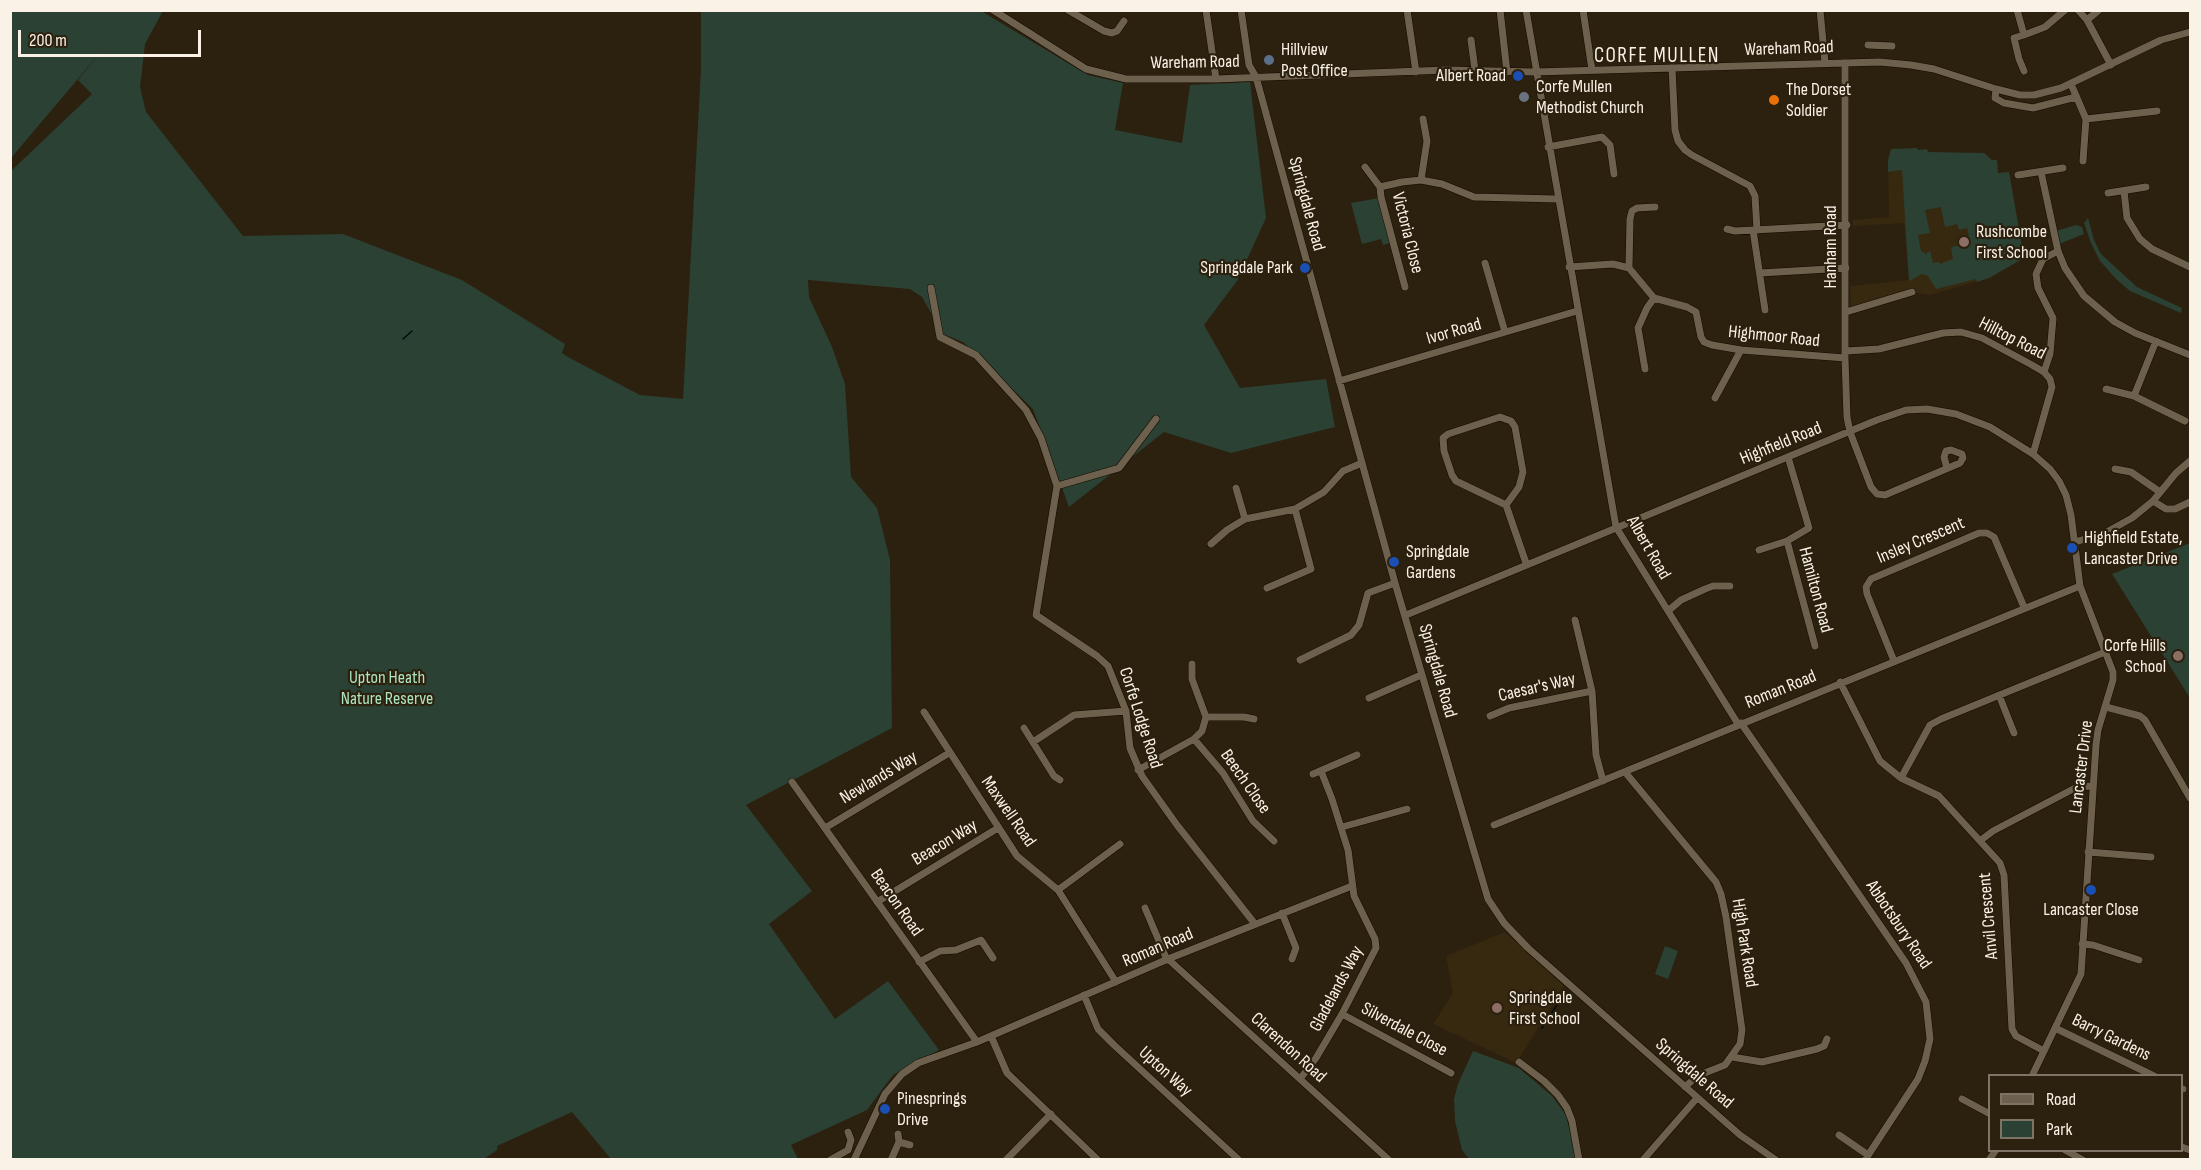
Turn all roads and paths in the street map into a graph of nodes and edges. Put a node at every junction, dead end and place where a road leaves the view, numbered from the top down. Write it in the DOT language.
graph roads {
  1 [pos="993,10"];
  2 [pos="1068,10"];
  3 [pos="1206,10"];
  4 [pos="1240,10"];
  5 [pos="1407,10"];
  6 [pos="1500,10"];
  7 [pos="1526,10"];
  8 [pos="1583,10"];
  9 [pos="1820,10"];
  10 [pos="2017,10"];
  11 [pos="2065,10"];
  12 [pos="2078,10"];
  13 [pos="2099,10"];
  14 [pos="2087,20"];
  15 [pos="1124,21"];
  16 [pos="2190,32"];
  17 [pos="2024,35"];
  18 [pos="1471,40"];
  19 [pos="1868,45"];
  20 [pos="1880,46"];
  21 [pos="1892,46"];
  22 [pos="1880,62"];
  23 [pos="1825,63"];
  24 [pos="1845,63"];
  25 [pos="2111,65"];
  26 [pos="1672,68"];
  27 [pos="1475,70"];
  28 [pos="1592,70"];
  29 [pos="2024,71"];
  30 [pos="1416,72"];
  31 [pos="1507,72"];
  32 [pos="1535,72"];
  33 [pos="1256,76"];
  34 [pos="1216,79"];
  35 [pos="2071,84"];
  36 [pos="1996,89"];
  37 [pos="2076,97"];
  38 [pos="2157,111"];
  39 [pos="1423,119"];
  40 [pos="2086,119"];
  41 [pos="1548,147"];
  42 [pos="2083,161"];
  43 [pos="1365,167"];
  44 [pos="2063,168"];
  45 [pos="2041,172"];
  46 [pos="1614,174"];
  47 [pos="2018,175"];
  48 [pos="1421,180"];
  49 [pos="1380,187"];
  50 [pos="2146,187"];
  51 [pos="2124,191"];
  52 [pos="2108,193"];
  53 [pos="1557,199"];
  54 [pos="1655,207"];
  55 [pos="1846,225"];
  56 [pos="1727,229"];
  57 [pos="1755,230"];
  58 [pos="2058,251"];
  59 [pos="1485,263"];
  60 [pos="1569,267"];
  61 [pos="2190,267"];
  62 [pos="1629,268"];
  63 [pos="1846,268"];
  64 [pos="1760,273"];
  65 [pos="1405,287"];
  66 [pos="930,288"];
  67 [pos="1912,292"];
  68 [pos="1654,298"];
  69 [pos="1765,310"];
  70 [pos="1577,311"];
  71 [pos="1846,312"];
  72 [pos="1505,332"];
  73 [pos="2156,341"];
  74 [pos="1741,350"];
  75 [pos="1846,354"];
  76 [pos="2190,355"];
  77 [pos="1645,369"];
  78 [pos="2044,372"];
  79 [pos="1339,381"];
  80 [pos="2106,389"];
  81 [pos="2134,396"];
  82 [pos="1715,398"];
  83 [pos="1156,419"];
  84 [pos="2185,420"];
  85 [pos="1850,432"];
  86 [pos="2033,454"];
  87 [pos="1788,457"];
  88 [pos="2190,461"];
  89 [pos="1362,463"];
  90 [pos="1947,468"];
  91 [pos="2115,469"];
  92 [pos="1057,486"];
  93 [pos="1236,488"];
  94 [pos="2160,492"];
  95 [pos="2152,501"];
  96 [pos="2190,502"];
  97 [pos="1506,505"];
  98 [pos="1295,509"];
  99 [pos="1245,519"];
  100 [pos="1616,527"];
  101 [pos="1787,541"];
  102 [pos="2075,542"];
  103 [pos="1211,544"];
  104 [pos="1759,550"];
  105 [pos="1526,563"];
  106 [pos="1395,583"];
  107 [pos="1730,586"];
  108 [pos="2080,586"];
  109 [pos="1267,588"];
  110 [pos="2024,608"];
  111 [pos="1668,611"];
  112 [pos="1406,615"];
  113 [pos="1575,621"];
  114 [pos="1815,646"];
  115 [pos="2105,652"];
  116 [pos="1300,660"];
  117 [pos="1894,661"];
  118 [pos="1192,664"];
  119 [pos="1422,675"];
  120 [pos="1840,682"];
  121 [pos="1592,691"];
  122 [pos="1999,695"];
  123 [pos="1369,698"];
  124 [pos="2106,707"];
  125 [pos="1126,711"];
  126 [pos="924,712"];
  127 [pos="1490,716"];
  128 [pos="1206,717"];
  129 [pos="1254,719"];
  130 [pos="1739,724"];
  131 [pos="1024,728"];
  132 [pos="2014,733"];
  133 [pos="1194,738"];
  134 [pos="1033,742"];
  135 [pos="949,753"];
  136 [pos="1357,755"];
  137 [pos="1138,770"];
  138 [pos="1625,772"];
  139 [pos="1901,778"];
  140 [pos="1060,780"];
  141 [pos="1603,781"];
  142 [pos="792,782"];
  143 [pos="2093,786"];
  144 [pos="2190,798"];
  145 [pos="1407,809"];
  146 [pos="1494,825"];
  147 [pos="1342,827"];
  148 [pos="825,828"];
  149 [pos="998,828"];
  150 [pos="1981,840"];
  151 [pos="1274,841"];
  152 [pos="1120,844"];
  153 [pos="2088,852"];
  154 [pos="2151,857"];
  155 [pos="1352,886"];
  156 [pos="1058,890"];
  157 [pos="877,902"];
  158 [pos="1146,908"];
  159 [pos="1282,913"];
  160 [pos="1255,924"];
  161 [pos="2082,944"];
  162 [pos="993,958"];
  163 [pos="1167,959"];
  164 [pos="1292,959"];
  165 [pos="2139,960"];
  166 [pos="919,962"];
  167 [pos="1116,982"];
  168 [pos="1084,995"];
  169 [pos="1342,1014"];
  170 [pos="2055,1028"];
  171 [pos="991,1036"];
  172 [pos="1827,1039"];
  173 [pos="977,1042"];
  174 [pos="2044,1050"];
  175 [pos="1732,1057"];
  176 [pos="1519,1062"];
  177 [pos="1451,1073"];
  178 [pos="2033,1074"];
  179 [pos="2150,1074"];
  180 [pos="1300,1079"];
  181 [pos="1684,1087"];
  182 [pos="1697,1098"];
  183 [pos="1962,1099"];
  184 [pos="1988,1113"];
  185 [pos="1051,1114"];
  186 [pos="848,1132"];
  187 [pos="1839,1135"];
  188 [pos="910,1145"];
  189 [pos="2069,1152"];
  190 [pos="1867,1157"];
  191 [pos="830,1160"];
  192 [pos="854,1160"];
  193 [pos="891,1160"];
  194 [pos="1006,1160"];
  195 [pos="1098,1160"];
  196 [pos="1239,1160"];
  197 [pos="1389,1160"];
  198 [pos="1579,1160"];
  199 [pos="1643,1160"];
  200 [pos="1776,1160"];
  201 [pos="2083,1160"];
  1 -- 34 [label="street, Wareham Road"];
  2 -- 15 [label="street"];
  3 -- 34 [label="street"];
  4 -- 33 [label="street, Springdale Road"];
  5 -- 30 [label="street"];
  6 -- 31 [label="street"];
  7 -- 32 [label="street, Albert Road"];
  8 -- 28 [label="street"];
  9 -- 23 [label="street"];
  10 -- 17 [label="street"];
  11 -- 17 [label="street"];
  12 -- 14 [label="street"];
  13 -- 14 [label="street"];
  14 -- 25 [label="street"];
  16 -- 25 [label="street, Wareham Road"];
  17 -- 29 [label="street"];
  18 -- 27 [label="street"];
  19 -- 20 [label="street"];
  20 -- 21 [label="street"];
  20 -- 22 [label="street"];
  22 -- 24 [label="street, Wareham Road"];
  22 -- 36 [label="street, Wareham Road"];
  23 -- 24 [label="street, Wareham Road"];
  23 -- 26 [label="street, Wareham Road"];
  24 -- 55 [label="street, Hanham Road"];
  25 -- 35 [label="street, Wareham Road"];
  26 -- 28 [label="street, Wareham Road"];
  26 -- 57 [label="street"];
  27 -- 30 [label="street, Wareham Road"];
  27 -- 31 [label="street, Wareham Road"];
  28 -- 32 [label="street, Wareham Road"];
  30 -- 33 [label="street, Wareham Road"];
  31 -- 32 [label="street, Wareham Road"];
  32 -- 41 [label="street, Albert Road"];
  33 -- 34 [label="street, Wareham Road"];
  33 -- 79 [label="street, Springdale Road"];
  35 -- 36 [label="street, Wareham Road"];
  35 -- 37 [label="street"];
  36 -- 37 [label="street"];
  37 -- 40 [label="street"];
  38 -- 40 [label="street"];
  39 -- 48 [label="street, Victoria Close"];
  40 -- 42 [label="street"];
  41 -- 46 [label="street"];
  41 -- 53 [label="street, Albert Road"];
  43 -- 49 [label="street, Victoria Close"];
  44 -- 45 [label="street"];
  45 -- 47 [label="street"];
  45 -- 58 [label="street"];
  48 -- 49 [label="street, Victoria Close"];
  48 -- 53 [label="street, Victoria Close"];
  49 -- 65 [label="street, Victoria Close"];
  50 -- 51 [label="street"];
  51 -- 52 [label="street"];
  51 -- 61 [label="street"];
  53 -- 60 [label="street, Albert Road"];
  54 -- 62 [label="street"];
  55 -- 57 [label="street"];
  55 -- 63 [label="street, Hanham Road"];
  56 -- 57 [label="street"];
  57 -- 64 [label="street"];
  58 -- 73 [label="street"];
  58 -- 78 [label="street"];
  59 -- 72 [label="street"];
  60 -- 62 [label="street"];
  60 -- 70 [label="street, Albert Road"];
  62 -- 68 [label="street"];
  63 -- 64 [label="street"];
  63 -- 71 [label="street, Hanham Road"];
  64 -- 69 [label="street"];
  66 -- 92 [label="street, Corfe Lodge Road"];
  67 -- 71 [label="street"];
  68 -- 74 [label="street, Highmoor Road"];
  68 -- 77 [label="street"];
  70 -- 72 [label="street, Ivor Road"];
  70 -- 100 [label="street, Albert Road"];
  71 -- 75 [label="street, Hanham Road"];
  72 -- 79 [label="street, Ivor Road"];
  73 -- 76 [label="street"];
  73 -- 81 [label="street"];
  74 -- 75 [label="street, Highmoor Road"];
  74 -- 82 [label="street"];
  75 -- 78 [label="street, Hilltop Road"];
  75 -- 85 [label="street, Hanham Road"];
  78 -- 86 [label="street, Hilltop Road"];
  79 -- 89 [label="street, Springdale Road"];
  80 -- 81 [label="street"];
  81 -- 84 [label="street"];
  83 -- 92 [label="street"];
  85 -- 86 [label="street, Highfield Road"];
  85 -- 87 [label="street, Highfield Road"];
  85 -- 90 [label="street, Hanham Road"];
  86 -- 102 [label="street, Highfield Road"];
  87 -- 100 [label="street, Highfield Road"];
  87 -- 101 [label="street, Hamilton Road"];
  88 -- 94 [label="street"];
  89 -- 98 [label="street"];
  89 -- 106 [label="street, Springdale Road"];
  91 -- 94 [label="street"];
  92 -- 125 [label="street, Corfe Lodge Road"];
  93 -- 99 [label="street"];
  94 -- 95 [label="street"];
  95 -- 96 [label="street"];
  95 -- 102 [label="street"];
  97 -- 97 [label="street"];
  97 -- 105 [label="street"];
  98 -- 99 [label="street"];
  98 -- 109 [label="street"];
  99 -- 103 [label="street"];
  100 -- 105 [label="street, Highfield Road"];
  100 -- 111 [label="street, Albert Road"];
  101 -- 104 [label="street, Hamilton Road"];
  101 -- 114 [label="street, Hamilton Road"];
  102 -- 108 [label="street, Highfield Road"];
  105 -- 112 [label="street, Highfield Road"];
  106 -- 112 [label="street, Springdale Road"];
  106 -- 116 [label="street"];
  107 -- 111 [label="street"];
  108 -- 110 [label="street, Roman Road"];
  108 -- 115 [label="street, Lancaster Drive"];
  110 -- 117 [label="street, Roman Road"];
  110 -- 117 [label="street, Insley Crescent"];
  111 -- 130 [label="street, Albert Road"];
  112 -- 119 [label="street, Springdale Road"];
  113 -- 121 [label="street, Caesar's Way"];
  115 -- 122 [label="street"];
  115 -- 124 [label="street, Lancaster Drive"];
  117 -- 120 [label="street, Roman Road"];
  118 -- 128 [label="street"];
  119 -- 123 [label="street"];
  119 -- 181 [label="street, Springdale Road"];
  120 -- 130 [label="street, Roman Road"];
  120 -- 139 [label="street, Anvil Crescent"];
  121 -- 127 [label="street, Caesar's Way"];
  121 -- 141 [label="street, Caesar's Way"];
  122 -- 132 [label="street"];
  122 -- 139 [label="street"];
  124 -- 143 [label="street, Lancaster Drive"];
  124 -- 144 [label="street"];
  125 -- 134 [label="street"];
  125 -- 137 [label="street, Corfe Lodge Road"];
  126 -- 135 [label="street, Maxwell Road"];
  128 -- 129 [label="street"];
  128 -- 133 [label="street"];
  130 -- 138 [label="street, Roman Road"];
  130 -- 190 [label="street, Abbotsbury Road"];
  131 -- 134 [label="street"];
  133 -- 137 [label="street"];
  133 -- 151 [label="street, Beech Close"];
  134 -- 140 [label="street"];
  135 -- 148 [label="street, Newlands Way"];
  135 -- 149 [label="street, Maxwell Road"];
  136 -- 147 [label="street, Gladelands Way"];
  137 -- 160 [label="street, Corfe Lodge Road"];
  138 -- 141 [label="street, Roman Road"];
  138 -- 175 [label="street, High Park Road"];
  139 -- 150 [label="street, Anvil Crescent"];
  141 -- 146 [label="street, Roman Road"];
  142 -- 148 [label="street, Beacon Road"];
  143 -- 150 [label="street"];
  143 -- 153 [label="street, Lancaster Drive"];
  145 -- 147 [label="street"];
  147 -- 155 [label="street, Gladelands Way"];
  148 -- 157 [label="street, Beacon Road"];
  149 -- 156 [label="street, Maxwell Road"];
  149 -- 157 [label="street, Beacon Way"];
  150 -- 174 [label="street, Anvil Crescent"];
  152 -- 156 [label="street"];
  153 -- 154 [label="street"];
  153 -- 161 [label="street, Lancaster Drive"];
  155 -- 159 [label="street, Roman Road"];
  155 -- 169 [label="street, Gladelands Way"];
  156 -- 167 [label="street, Maxwell Road"];
  157 -- 166 [label="street, Beacon Road"];
  158 -- 163 [label="street"];
  159 -- 160 [label="street, Roman Road"];
  159 -- 164 [label="street"];
  160 -- 163 [label="street, Roman Road"];
  161 -- 165 [label="street"];
  161 -- 170 [label="street, Lancaster Drive"];
  162 -- 166 [label="street"];
  163 -- 167 [label="street, Roman Road"];
  163 -- 180 [label="street, Clarendon Road"];
  166 -- 173 [label="street, Beacon Road"];
  167 -- 168 [label="street, Roman Road"];
  168 -- 171 [label="street, Roman Road"];
  168 -- 196 [label="street, Upton Way"];
  169 -- 177 [label="street, Silverdale Close"];
  169 -- 180 [label="street, Gladelands Way"];
  170 -- 174 [label="street, Lancaster Drive"];
  170 -- 179 [label="street, Barry Gardens"];
  171 -- 173 [label="street, Roman Road"];
  171 -- 185 [label="street"];
  172 -- 175 [label="street"];
  173 -- 192 [label="street"];
  174 -- 178 [label="street, Lancaster Drive"];
  175 -- 181 [label="street"];
  176 -- 198 [label="street"];
  180 -- 197 [label="street, Clarendon Road"];
  181 -- 182 [label="street, Springdale Road"];
  182 -- 199 [label="street"];
  182 -- 200 [label="street, Springdale Road"];
  183 -- 184 [label="street"];
  185 -- 194 [label="street"];
  185 -- 195 [label="street"];
  186 -- 191 [label="street"];
  187 -- 190 [label="street"];
  188 -- 193 [label="street"];
  189 -- 201 [label="street"];
}
